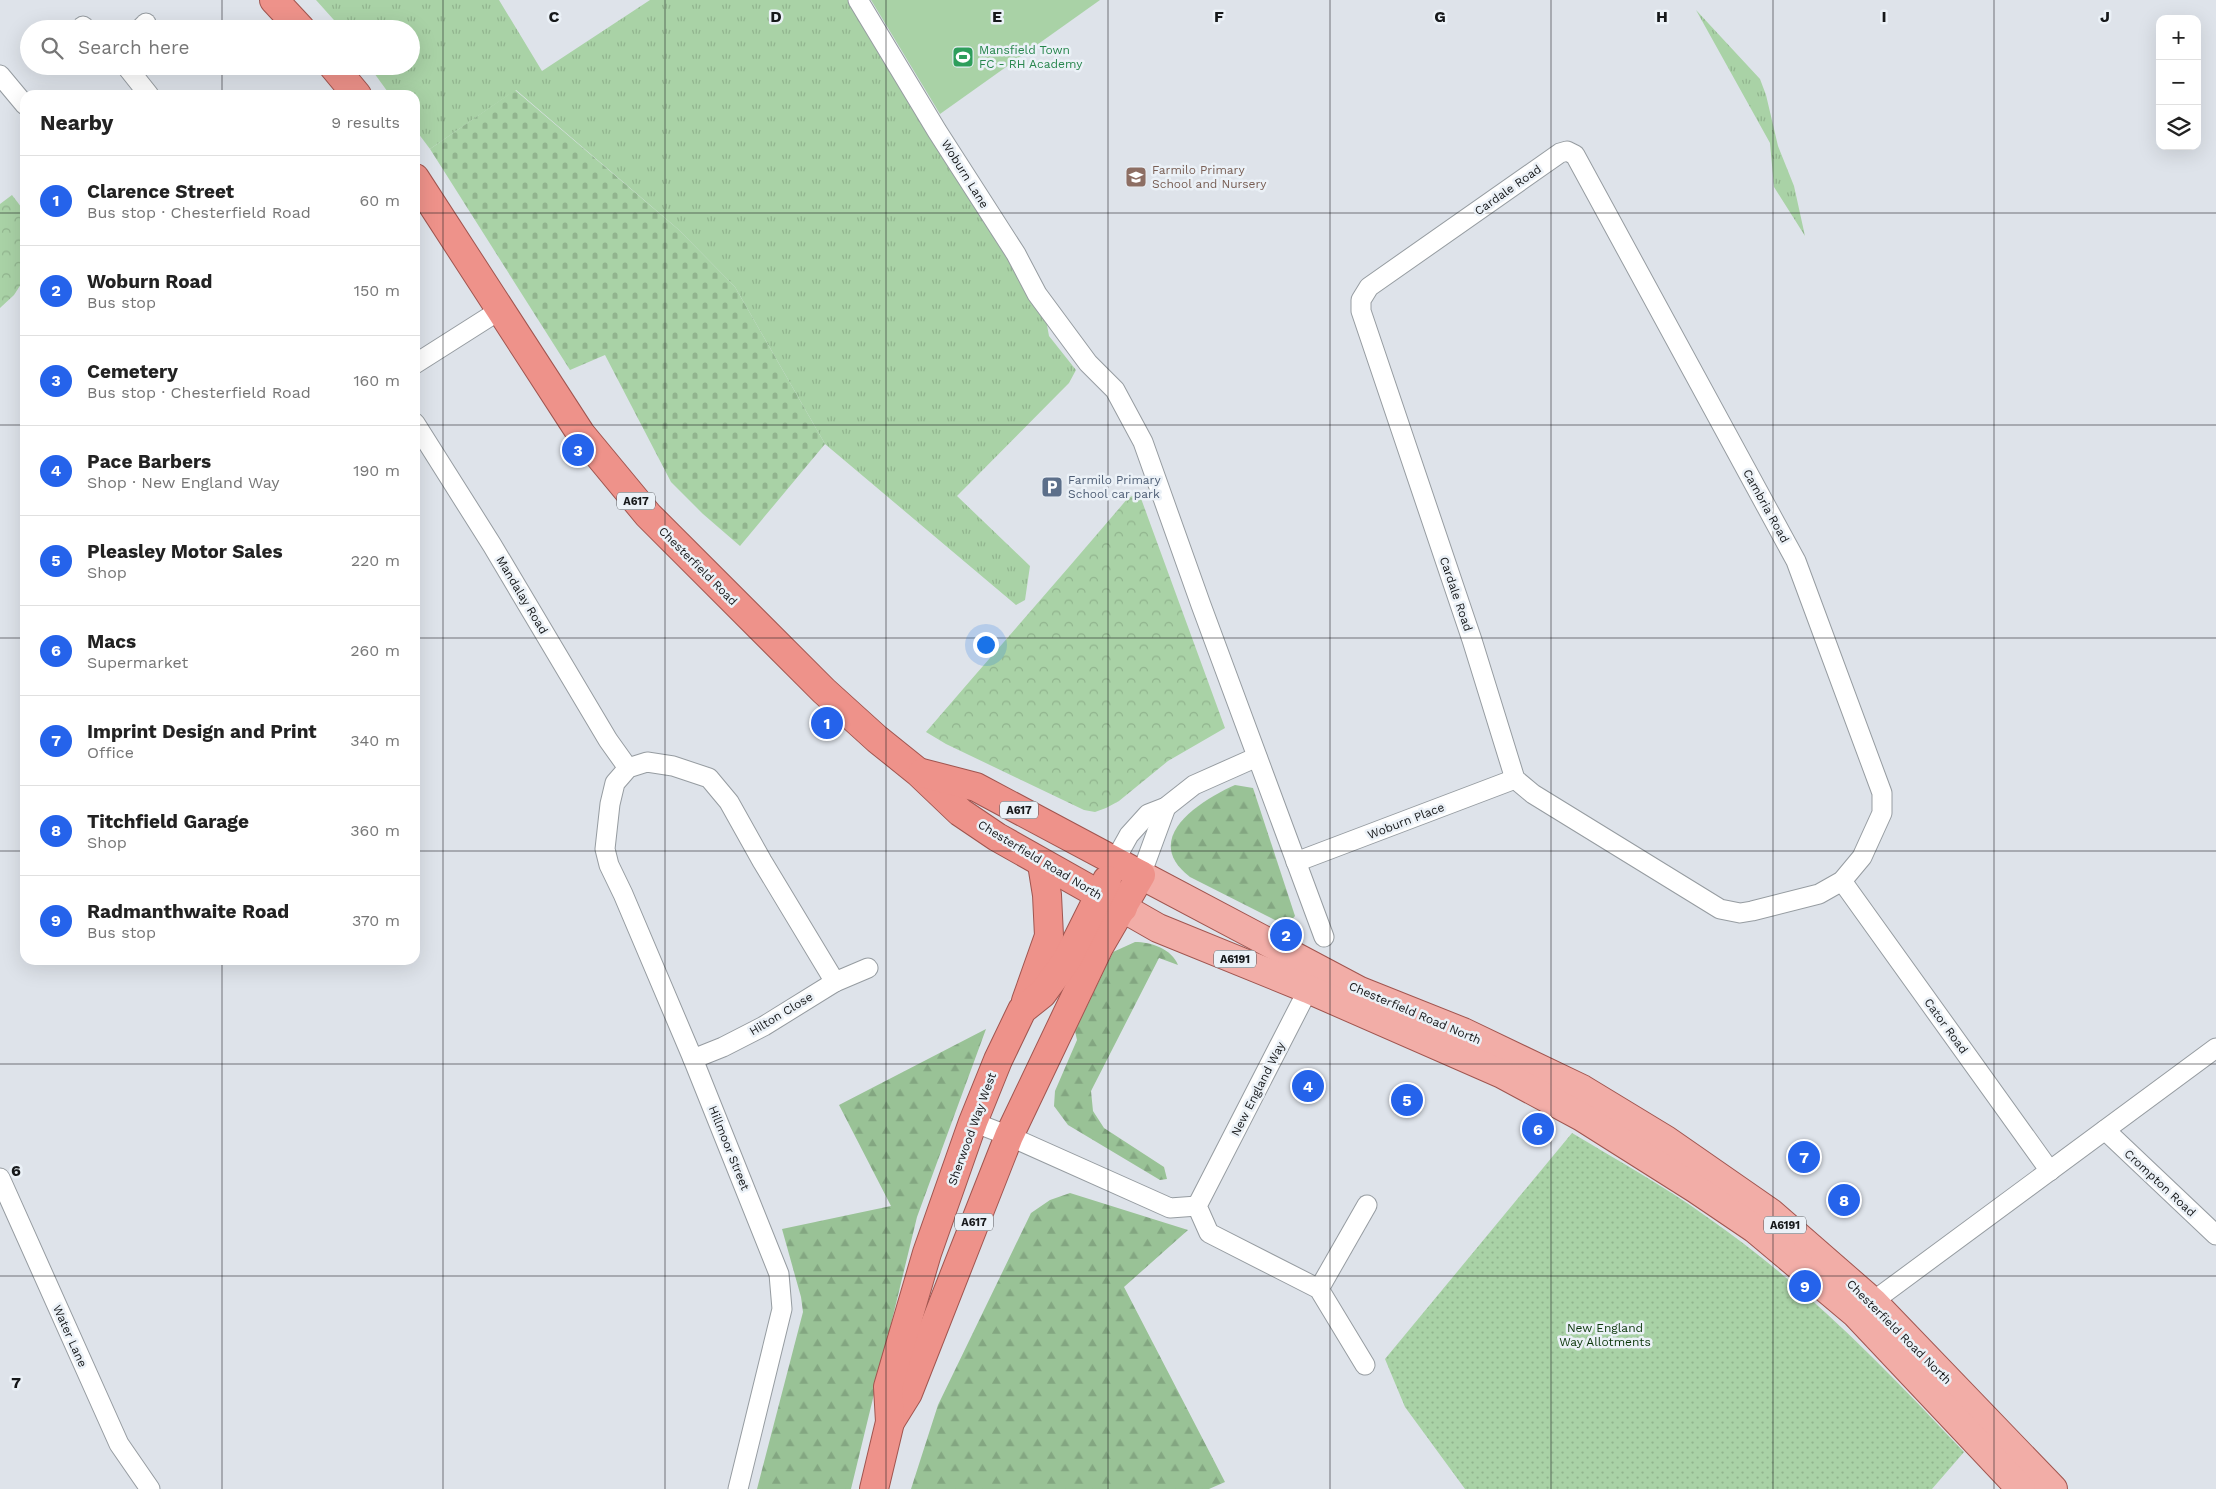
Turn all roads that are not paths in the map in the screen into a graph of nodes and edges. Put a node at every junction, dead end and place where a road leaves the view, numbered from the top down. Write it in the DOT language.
graph roads {
  1 [pos="274,0"];
  2 [pos="858,0"];
  3 [pos="292,20"];
  4 [pos="0,75"];
  5 [pos="133,75"];
  6 [pos="340,75"];
  7 [pos="145,90"];
  8 [pos="352,90"];
  9 [pos="20,99"];
  10 [pos="1567,151"];
  11 [pos="420,186"];
  12 [pos="500,310"];
  13 [pos="420,361"];
  14 [pos="420,431"];
  15 [pos="1257,757"];
  16 [pos="628,768"];
  17 [pos="918,772"];
  18 [pos="1515,779"];
  19 [pos="1166,807"];
  20 [pos="1114,862"];
  21 [pos="1296,862"];
  22 [pos="1042,864"];
  23 [pos="1141,875"];
  24 [pos="1842,881"];
  25 [pos="1112,902"];
  26 [pos="1324,936"];
  27 [pos="868,968"];
  28 [pos="1313,979"];
  29 [pos="835,982"];
  30 [pos="1022,1010"];
  31 [pos="2216,1048"];
  32 [pos="694,1059"];
  33 [pos="973,1122"];
  34 [pos="2105,1130"];
  35 [pos="1009,1136"];
  36 [pos="2050,1171"];
  37 [pos="0,1178"];
  38 [pos="1367,1204"];
  39 [pos="1197,1206"];
  40 [pos="2216,1235"];
  41 [pos="1319,1289"];
  42 [pos="1864,1308"];
  43 [pos="1365,1365"];
  44 [pos="890,1422"];
  45 [pos="150,1489"];
  46 [pos="738,1489"];
  47 [pos="874,1489"];
  48 [pos="2021,1489"];
  49 [pos="2052,1489"];
  1 -- 3 [label="highway"];
  2 -- 15 [label="street, Woburn Lane"];
  4 -- 9 [label="street"];
  5 -- 7 [label="street"];
  6 -- 8 [label="highway"];
  10 -- 18 [label="street, Cardale Road"];
  10 -- 24 [label="street, Cambria Road"];
  11 -- 12 [label="highway, Chesterfield Road / A617"];
  12 -- 13 [label="street"];
  12 -- 17 [label="highway, Chesterfield Road / A617"];
  14 -- 16 [label="street, Mandalay Road"];
  15 -- 19 [label="street"];
  15 -- 21 [label="street, Woburn Lane"];
  16 -- 29 [label="street"];
  16 -- 32 [label="street, Hillmoor Street"];
  17 -- 20 [label="highway, Chesterfield Road North / A617"];
  17 -- 22 [label="highway, Chesterfield Road North / A617"];
  18 -- 21 [label="street, Woburn Place"];
  18 -- 24 [label="street"];
  19 -- 20 [label="street"];
  19 -- 23 [label="street"];
  20 -- 23 [label="highway, Chesterfield Road North / A617"];
  20 -- 25 [label="highway, Sherwood Way West / A617"];
  21 -- 26 [label="street, Woburn Lane"];
  22 -- 25 [label="highway, Chesterfield Road North / A617"];
  22 -- 30 [label="highway, A617"];
  23 -- 25 [label="highway, Sherwood Way West / A617"];
  23 -- 28 [label="main road, Chesterfield Road North / A6191"];
  24 -- 36 [label="street, Cator Road"];
  25 -- 28 [label="main road, Chesterfield Road North / A6191"];
  25 -- 30 [label="highway, Sherwood Way West / A617"];
  25 -- 35 [label="highway, Sherwood Way West / A617"];
  27 -- 29 [label="street, Hilton Close"];
  28 -- 39 [label="street, New England Way"];
  28 -- 42 [label="main road, Chesterfield Road North / A6191"];
  29 -- 32 [label="street, Hilton Close"];
  30 -- 33 [label="highway, Sherwood Way West / A617"];
  31 -- 34 [label="street"];
  32 -- 46 [label="street, Hillmoor Street"];
  33 -- 35 [label="street"];
  33 -- 44 [label="highway, Sherwood Way West / A617"];
  34 -- 36 [label="street"];
  34 -- 40 [label="street, Crompton Road"];
  35 -- 39 [label="street"];
  35 -- 44 [label="highway, Sherwood Way West / A617"];
  36 -- 42 [label="street"];
  37 -- 45 [label="street, Water Lane"];
  38 -- 41 [label="street"];
  39 -- 41 [label="street"];
  41 -- 43 [label="street"];
  42 -- 48 [label="main road, Chesterfield Road North / A6191"];
  42 -- 49 [label="main road, Chesterfield Road North / A6191"];
  44 -- 47 [label="highway, Sherwood Way West / A617"];
}
